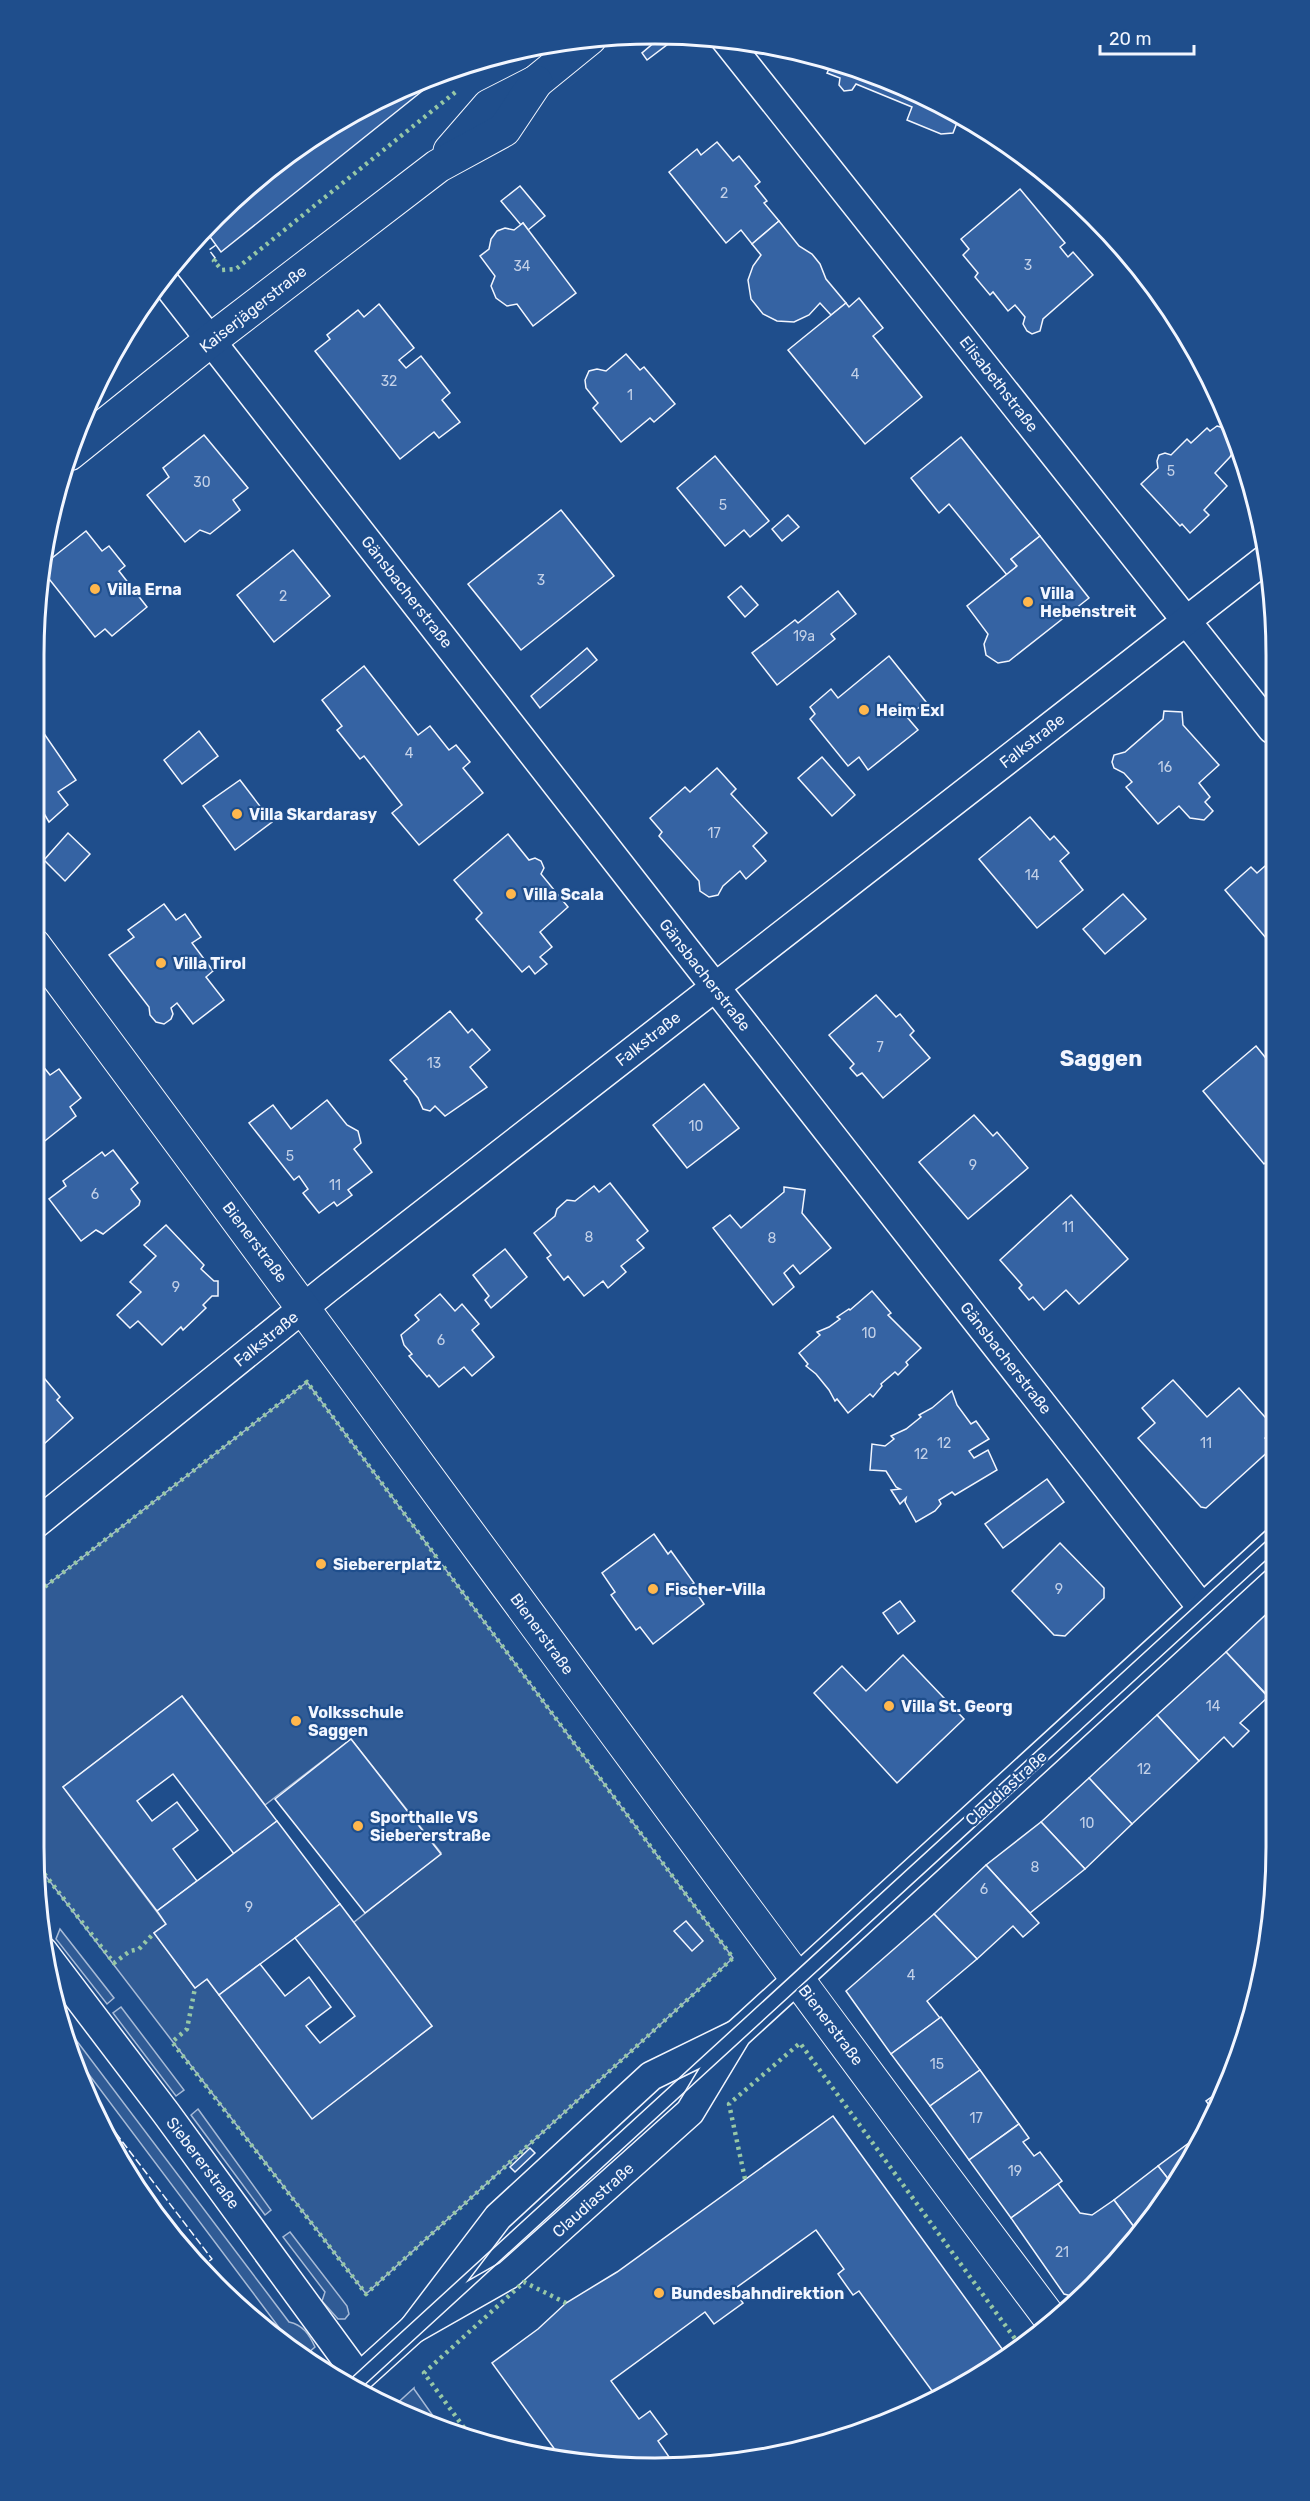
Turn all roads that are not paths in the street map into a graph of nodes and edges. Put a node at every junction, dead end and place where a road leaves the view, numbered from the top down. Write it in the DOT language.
graph roads {
  1 [pos="577,49"];
  2 [pos="733,49"];
  3 [pos="168,286"];
  4 [pos="212,340"];
  5 [pos="81,444"];
  6 [pos="1259,564"];
  7 [pos="1187,621"];
  8 [pos="1266,721"];
  9 [pos="44,958"];
  10 [pos="714,987"];
  11 [pos="304,1308"];
  12 [pos="44,1517"];
  13 [pos="1266,1550"];
  14 [pos="1202,1608"];
  15 [pos="56,1968"];
  16 [pos="797,1979"];
  17 [pos="737,2034"];
  18 [pos="1047,2315"];
  19 [pos="413,2329"];
  20 [pos="353,2378"];
  21 [pos="356,2380"];
  1 -- 4 [label="street, Kaiserjägerstraße"];
  2 -- 7 [label="street, Elisabethstraße"];
  3 -- 4 [label="street, Gänsbacherstraße"];
  4 -- 5 [label="street, Kaiserjägerstraße"];
  4 -- 10 [label="street, Gänsbacherstraße"];
  6 -- 7 [label="street, Falkstraße"];
  7 -- 8 [label="street, Elisabethstraße"];
  7 -- 10 [label="street, Falkstraße"];
  9 -- 11 [label="street, Bienerstraße"];
  10 -- 11 [label="street, Falkstraße"];
  10 -- 14 [label="street, Gänsbacherstraße"];
  11 -- 12 [label="street, Falkstraße"];
  11 -- 16 [label="street, Bienerstraße"];
  13 -- 14 [label="street, Claudiastraße"];
  14 -- 16 [label="street, Claudiastraße"];
  15 -- 20 [label="street, Siebererstraße"];
  16 -- 17 [label="street, Claudiastraße"];
  16 -- 18 [label="street, Bienerstraße"];
  17 -- 19 [label="street, Claudiastraße"];
  17 -- 19 [label="street, Claudiastraße"];
  19 -- 21 [label="street, Claudiastraße"];
}
